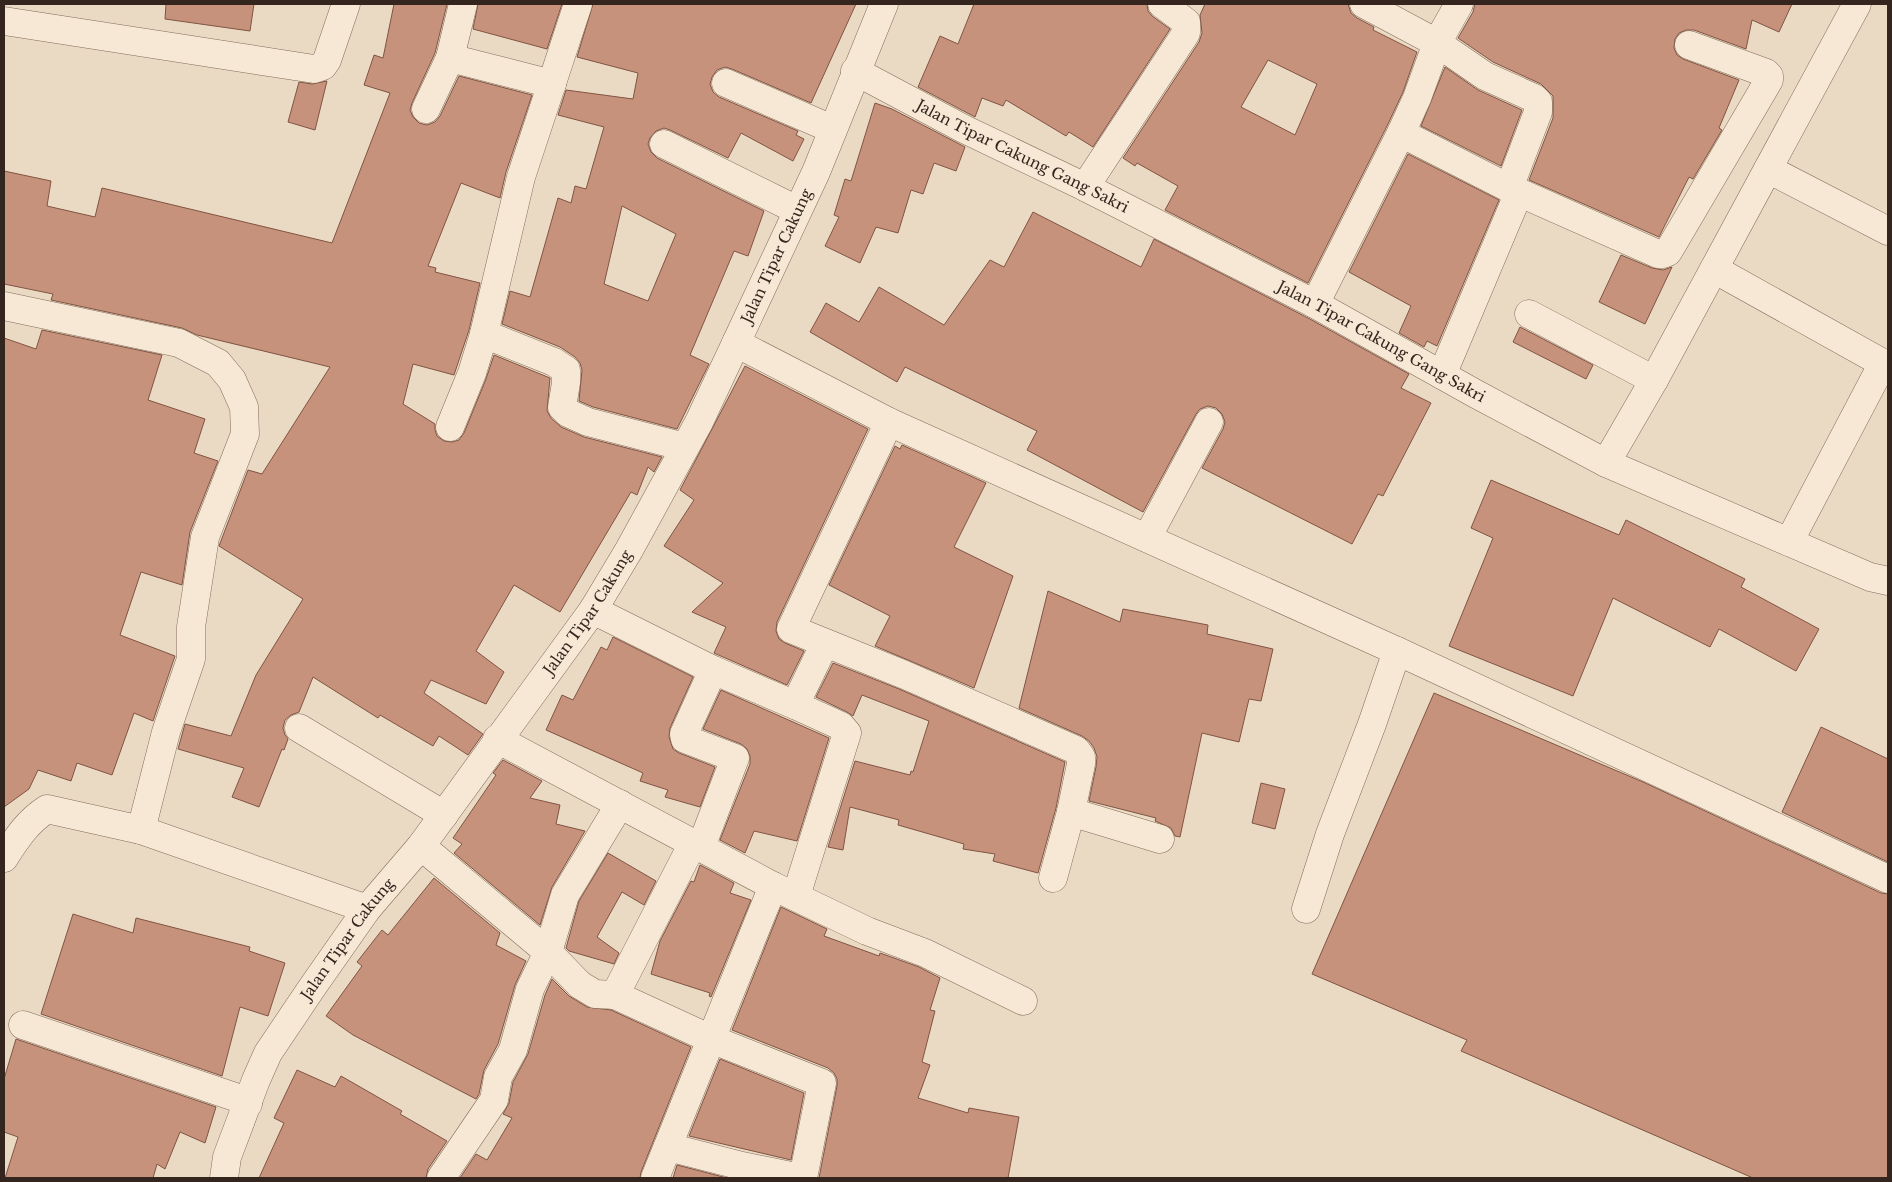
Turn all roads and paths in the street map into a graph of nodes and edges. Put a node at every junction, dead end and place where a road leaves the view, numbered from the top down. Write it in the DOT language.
graph roads {
  1 [pos="346,4"];
  2 [pos="463,4"];
  3 [pos="578,4"];
  4 [pos="884,4"];
  5 [pos="1162,4"];
  6 [pos="1364,4"];
  7 [pos="1458,4"];
  8 [pos="1857,4"];
  9 [pos="4,21"];
  10 [pos="1436,43"];
  11 [pos="1689,45"];
  12 [pos="450,58"];
  13 [pos="855,70"];
  14 [pos="726,83"];
  15 [pos="552,84"];
  16 [pos="426,109"];
  17 [pos="832,129"];
  18 [pos="1401,133"];
  19 [pos="664,144"];
  20 [pos="1768,169"];
  21 [pos="1085,187"];
  22 [pos="1509,188"];
  23 [pos="797,210"];
  24 [pos="1888,231"];
  25 [pos="1714,269"];
  26 [pos="1316,304"];
  27 [pos="4,306"];
  28 [pos="1529,314"];
  29 [pos="484,334"];
  30 [pos="736,343"];
  31 [pos="1886,365"];
  32 [pos="1442,375"];
  33 [pos="1654,380"];
  34 [pos="889,422"];
  35 [pos="1208,422"];
  36 [pos="450,427"];
  37 [pos="685,447"];
  38 [pos="1606,463"];
  39 [pos="1147,538"];
  40 [pos="1789,542"];
  41 [pos="1888,582"];
  42 [pos="593,610"];
  43 [pos="825,643"];
  44 [pos="1397,651"];
  45 [pos="713,670"];
  46 [pos="795,706"];
  47 [pos="299,728"];
  48 [pos="497,739"];
  49 [pos="620,804"];
  50 [pos="1071,812"];
  51 [pos="444,815"];
  52 [pos="141,830"];
  53 [pos="1160,839"];
  54 [pos="697,845"];
  55 [pos="421,846"];
  56 [pos="4,858"];
  57 [pos="1053,878"];
  58 [pos="1888,879"];
  59 [pos="784,891"];
  60 [pos="367,909"];
  61 [pos="1306,909"];
  62 [pos="548,952"];
  63 [pos="615,995"];
  64 [pos="1023,1001"];
  65 [pos="23,1025"];
  66 [pos="711,1038"];
  67 [pos="248,1104"];
  68 [pos="668,1147"];
  69 [pos="224,1178"];
  70 [pos="441,1178"];
  71 [pos="655,1178"];
  72 [pos="802,1178"];
  1 -- 9 [label="street"];
  2 -- 12 [label="street"];
  3 -- 15 [label="street"];
  4 -- 13 [label="street, Jalan Tipar Cakung"];
  5 -- 21 [label="street"];
  6 -- 10 [label="street"];
  7 -- 10 [label="street"];
  8 -- 20 [label="street"];
  10 -- 18 [label="street"];
  10 -- 22 [label="street"];
  11 -- 22 [label="street"];
  12 -- 15 [label="street"];
  12 -- 16 [label="street"];
  13 -- 17 [label="street, Jalan Tipar Cakung"];
  13 -- 21 [label="street, Jalan Tipar Cakung Gang Sakri"];
  14 -- 17 [label="street"];
  15 -- 29 [label="street"];
  17 -- 23 [label="street, Jalan Tipar Cakung"];
  18 -- 22 [label="street"];
  18 -- 26 [label="street"];
  19 -- 23 [label="street"];
  20 -- 24 [label="street"];
  20 -- 25 [label="street"];
  21 -- 26 [label="street, Jalan Tipar Cakung Gang Sakri"];
  22 -- 32 [label="street"];
  23 -- 30 [label="street, Jalan Tipar Cakung"];
  25 -- 31 [label="street"];
  25 -- 33 [label="street"];
  26 -- 32 [label="street, Jalan Tipar Cakung Gang Sakri"];
  27 -- 52 [label="street"];
  28 -- 33 [label="street"];
  29 -- 36 [label="street"];
  29 -- 37 [label="street"];
  30 -- 34 [label="street"];
  30 -- 37 [label="street, Jalan Tipar Cakung"];
  31 -- 40 [label="street"];
  32 -- 38 [label="street, Jalan Tipar Cakung Gang Sakri"];
  33 -- 38 [label="street"];
  34 -- 39 [label="street"];
  34 -- 43 [label="street"];
  35 -- 39 [label="street"];
  37 -- 42 [label="street, Jalan Tipar Cakung"];
  38 -- 40 [label="street, Jalan Tipar Cakung Gang Sakri"];
  39 -- 44 [label="street"];
  40 -- 41 [label="street, Jalan Tipar Cakung Gang Sakri"];
  42 -- 45 [label="street"];
  42 -- 48 [label="street, Jalan Tipar Cakung"];
  43 -- 46 [label="street"];
  43 -- 50 [label="street"];
  44 -- 58 [label="street"];
  44 -- 61 [label="street"];
  45 -- 46 [label="street"];
  45 -- 54 [label="street"];
  46 -- 59 [label="street"];
  47 -- 51 [label="street"];
  48 -- 49 [label="street"];
  48 -- 51 [label="street, Jalan Tipar Cakung"];
  49 -- 54 [label="street"];
  49 -- 62 [label="street"];
  50 -- 53 [label="street"];
  50 -- 57 [label="street"];
  51 -- 55 [label="street, Jalan Tipar Cakung"];
  52 -- 56 [label="street"];
  52 -- 60 [label="street"];
  54 -- 59 [label="street"];
  54 -- 63 [label="street"];
  55 -- 60 [label="street, Jalan Tipar Cakung"];
  55 -- 62 [label="street"];
  59 -- 64 [label="street"];
  59 -- 66 [label="street"];
  60 -- 67 [label="street, Jalan Tipar Cakung"];
  62 -- 63 [label="street"];
  62 -- 70 [label="street"];
  63 -- 66 [label="street"];
  65 -- 67 [label="street"];
  66 -- 68 [label="street"];
  66 -- 72 [label="street"];
  67 -- 69 [label="street, Jalan Tipar Cakung"];
  68 -- 71 [label="street"];
  68 -- 72 [label="street"];
}
